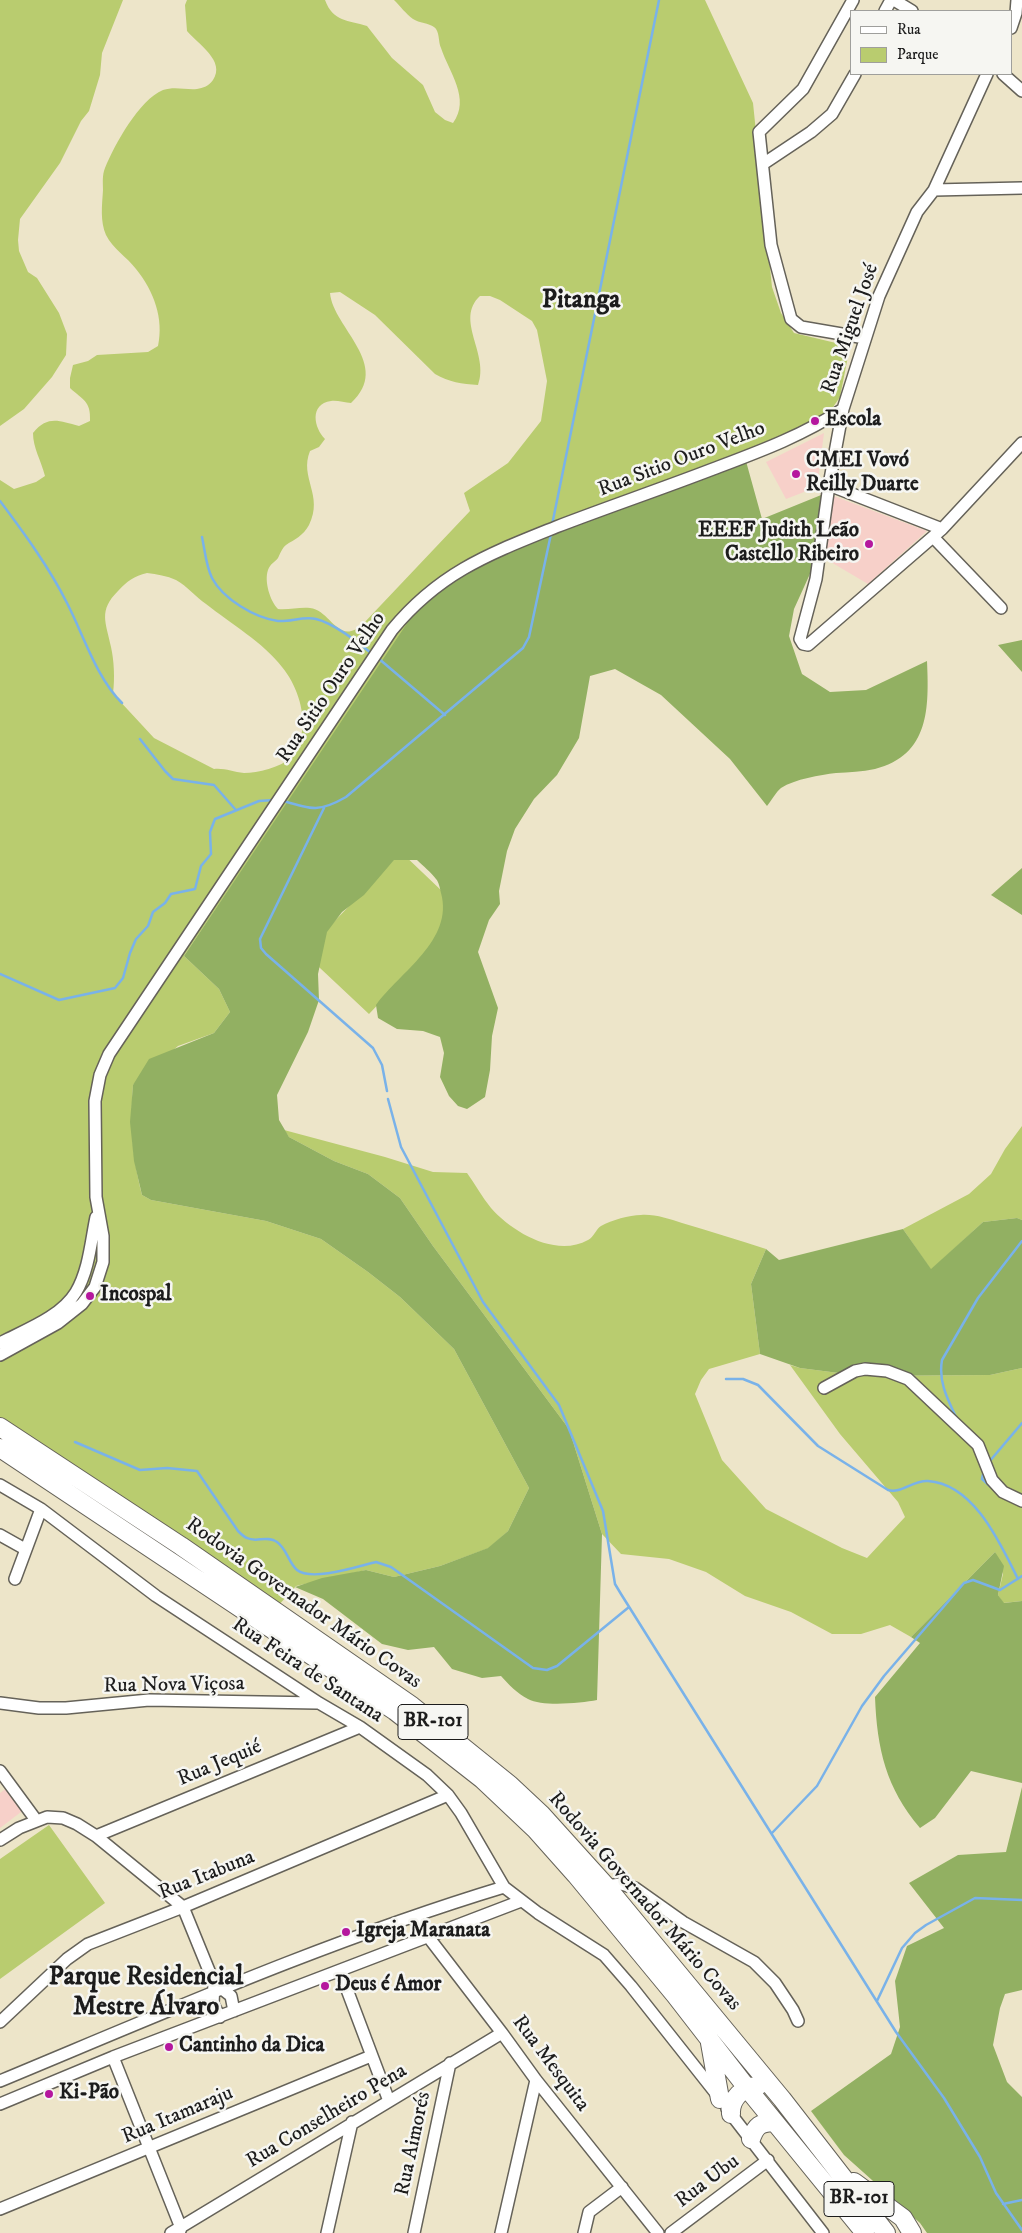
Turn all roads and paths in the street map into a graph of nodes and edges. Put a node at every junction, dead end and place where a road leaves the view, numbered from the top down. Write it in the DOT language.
graph roads {
  1 [pos="853,0"];
  2 [pos="892,0"];
  3 [pos="1016,0"];
  4 [pos="910,10"];
  5 [pos="1012,25"];
  6 [pos="854,75"];
  7 [pos="987,75"];
  8 [pos="1004,75"];
  9 [pos="1022,91"];
  10 [pos="763,164"];
  11 [pos="1022,188"];
  12 [pos="934,190"];
  13 [pos="865,338"];
  14 [pos="843,409"];
  15 [pos="1022,443"];
  16 [pos="829,485"];
  17 [pos="938,533"];
  18 [pos="1001,608"];
  19 [pos="97,1213"];
  20 [pos="0,1343"];
  21 [pos="0,1355"];
  22 [pos="824,1388"];
  23 [pos="0,1427"];
  24 [pos="0,1448"];
  25 [pos="0,1485"];
  26 [pos="1022,1501"];
  27 [pos="41,1509"];
  28 [pos="0,1535"];
  29 [pos="25,1550"];
  30 [pos="15,1579"];
  31 [pos="0,1703"];
  32 [pos="319,1703"];
  33 [pos="360,1727"];
  34 [pos="0,1771"];
  35 [pos="448,1796"];
  36 [pos="36,1820"];
  37 [pos="96,1836"];
  38 [pos="0,1840"];
  39 [pos="606,1886"];
  40 [pos="504,1887"];
  41 [pos="521,1901"];
  42 [pos="183,1907"];
  43 [pos="413,1917"];
  44 [pos="428,1937"];
  45 [pos="340,1971"];
  46 [pos="216,1988"];
  47 [pos="234,2011"];
  48 [pos="220,2017"];
  49 [pos="798,2021"];
  50 [pos="0,2022"];
  51 [pos="502,2032"];
  52 [pos="710,2040"];
  53 [pos="371,2056"];
  54 [pos="113,2057"];
  55 [pos="450,2063"];
  56 [pos="536,2080"];
  57 [pos="0,2081"];
  58 [pos="747,2088"];
  59 [pos="720,2099"];
  60 [pos="782,2099"];
  61 [pos="389,2100"];
  62 [pos="0,2104"];
  63 [pos="731,2114"];
  64 [pos="352,2122"];
  65 [pos="774,2122"];
  66 [pos="751,2139"];
  67 [pos="150,2148"];
  68 [pos="768,2160"];
  69 [pos="832,2164"];
  70 [pos="622,2187"];
  71 [pos="834,2195"];
  72 [pos="0,2209"];
  73 [pos="177,2231"];
  74 [pos="327,2233"];
  75 [pos="414,2233"];
  76 [pos="501,2233"];
  77 [pos="584,2233"];
  78 [pos="658,2233"];
  79 [pos="671,2233"];
  80 [pos="824,2233"];
  81 [pos="865,2233"];
  82 [pos="869,2233"];
  83 [pos="886,2233"];
  84 [pos="912,2233"];
  1 -- 10 [label="street"];
  2 -- 4 [label="street"];
  3 -- 5 [label="street"];
  6 -- 10 [label="street"];
  7 -- 12 [label="street, Rua Miguel José"];
  8 -- 9 [label="street"];
  10 -- 13 [label="street"];
  11 -- 12 [label="street"];
  12 -- 13 [label="street, Rua Miguel José"];
  13 -- 14 [label="street, Rua Miguel José"];
  14 -- 16 [label="street, Rua Miguel José"];
  14 -- 19 [label="street, Rua Sitio Ouro Velho"];
  15 -- 17 [label="street"];
  16 -- 17 [label="street"];
  16 -- 17 [label="street, Rua Miguel José"];
  17 -- 18 [label="street"];
  19 -- 20 [label="street, Rua Sitio Ouro Velho"];
  19 -- 21 [label="street, Rua Sitio Ouro Velho"];
  22 -- 26 [label="street"];
  23 -- 39 [label="main road, Rodovia Governador Mário Covas / BR-101"];
  24 -- 52 [label="main road, Rodovia Governador Mário Covas / BR-101"];
  25 -- 27 [label="street, Rua Feira de Santana"];
  27 -- 29 [label="street"];
  27 -- 32 [label="street, Rua Feira de Santana"];
  28 -- 29 [label="street"];
  29 -- 30 [label="street"];
  31 -- 32 [label="street, Rua Nova Viçosa"];
  32 -- 33 [label="street, Rua Feira de Santana"];
  33 -- 35 [label="street, Rua Feira de Santana"];
  33 -- 37 [label="street, Rua Jequié"];
  34 -- 36 [label="street"];
  35 -- 40 [label="street, Rua Feira de Santana"];
  35 -- 42 [label="street, Rua Itabuna"];
  36 -- 37 [label="street"];
  36 -- 38 [label="street"];
  37 -- 42 [label="street"];
  39 -- 49 [label="street"];
  39 -- 60 [label="main road, Rodovia Governador Mário Covas / BR-101"];
  40 -- 41 [label="street, Rua Feira de Santana"];
  40 -- 43 [label="street"];
  41 -- 44 [label="street"];
  41 -- 59 [label="street, Rua Feira de Santana"];
  42 -- 46 [label="street"];
  42 -- 50 [label="street, Rua Itabuna"];
  43 -- 44 [label="street, Rua Mesquita"];
  43 -- 46 [label="street"];
  44 -- 45 [label="street"];
  44 -- 51 [label="street, Rua Mesquita"];
  45 -- 47 [label="street"];
  45 -- 53 [label="street"];
  46 -- 47 [label="street"];
  46 -- 48 [label="street"];
  46 -- 57 [label="street"];
  47 -- 48 [label="street"];
  48 -- 54 [label="street"];
  51 -- 55 [label="street, Rua Conselheiro Pena"];
  51 -- 56 [label="street, Rua Mesquita"];
  52 -- 58 [label="main road, Rodovia Governador Mário Covas / BR-101"];
  52 -- 59 [label="main road"];
  53 -- 61 [label="street"];
  53 -- 67 [label="street, Rua Itamaraju"];
  54 -- 62 [label="street"];
  54 -- 67 [label="street"];
  55 -- 61 [label="street, Rua Conselheiro Pena"];
  55 -- 75 [label="street, Rua Aimorés"];
  56 -- 70 [label="street, Rua Mesquita"];
  56 -- 76 [label="street"];
  58 -- 60 [label="main road"];
  58 -- 63 [label="main road"];
  58 -- 65 [label="main road, Rodovia Governador Mário Covas / BR-101"];
  59 -- 63 [label="street, Rua Feira de Santana"];
  60 -- 69 [label="main road, Rodovia Governador Mário Covas / BR-101"];
  61 -- 64 [label="street, Rua Conselheiro Pena"];
  63 -- 66 [label="street, Rua Feira de Santana"];
  64 -- 73 [label="street, Rua Conselheiro Pena"];
  64 -- 74 [label="street"];
  65 -- 66 [label="main road"];
  65 -- 71 [label="main road, Rodovia Governador Mário Covas / BR-101"];
  66 -- 68 [label="street, Rua Feira de Santana"];
  67 -- 72 [label="street, Rua Itamaraju"];
  67 -- 73 [label="street"];
  68 -- 79 [label="street, Rua Ubu"];
  68 -- 80 [label="street, Rua Feira de Santana"];
  69 -- 83 [label="main road, Rodovia Governador Mário Covas / BR-101"];
  69 -- 84 [label="main road"];
  70 -- 77 [label="street"];
  70 -- 78 [label="street, Rua Mesquita"];
  71 -- 81 [label="main road, Rodovia Governador Mário Covas / BR-101"];
  71 -- 82 [label="main road"];
}
